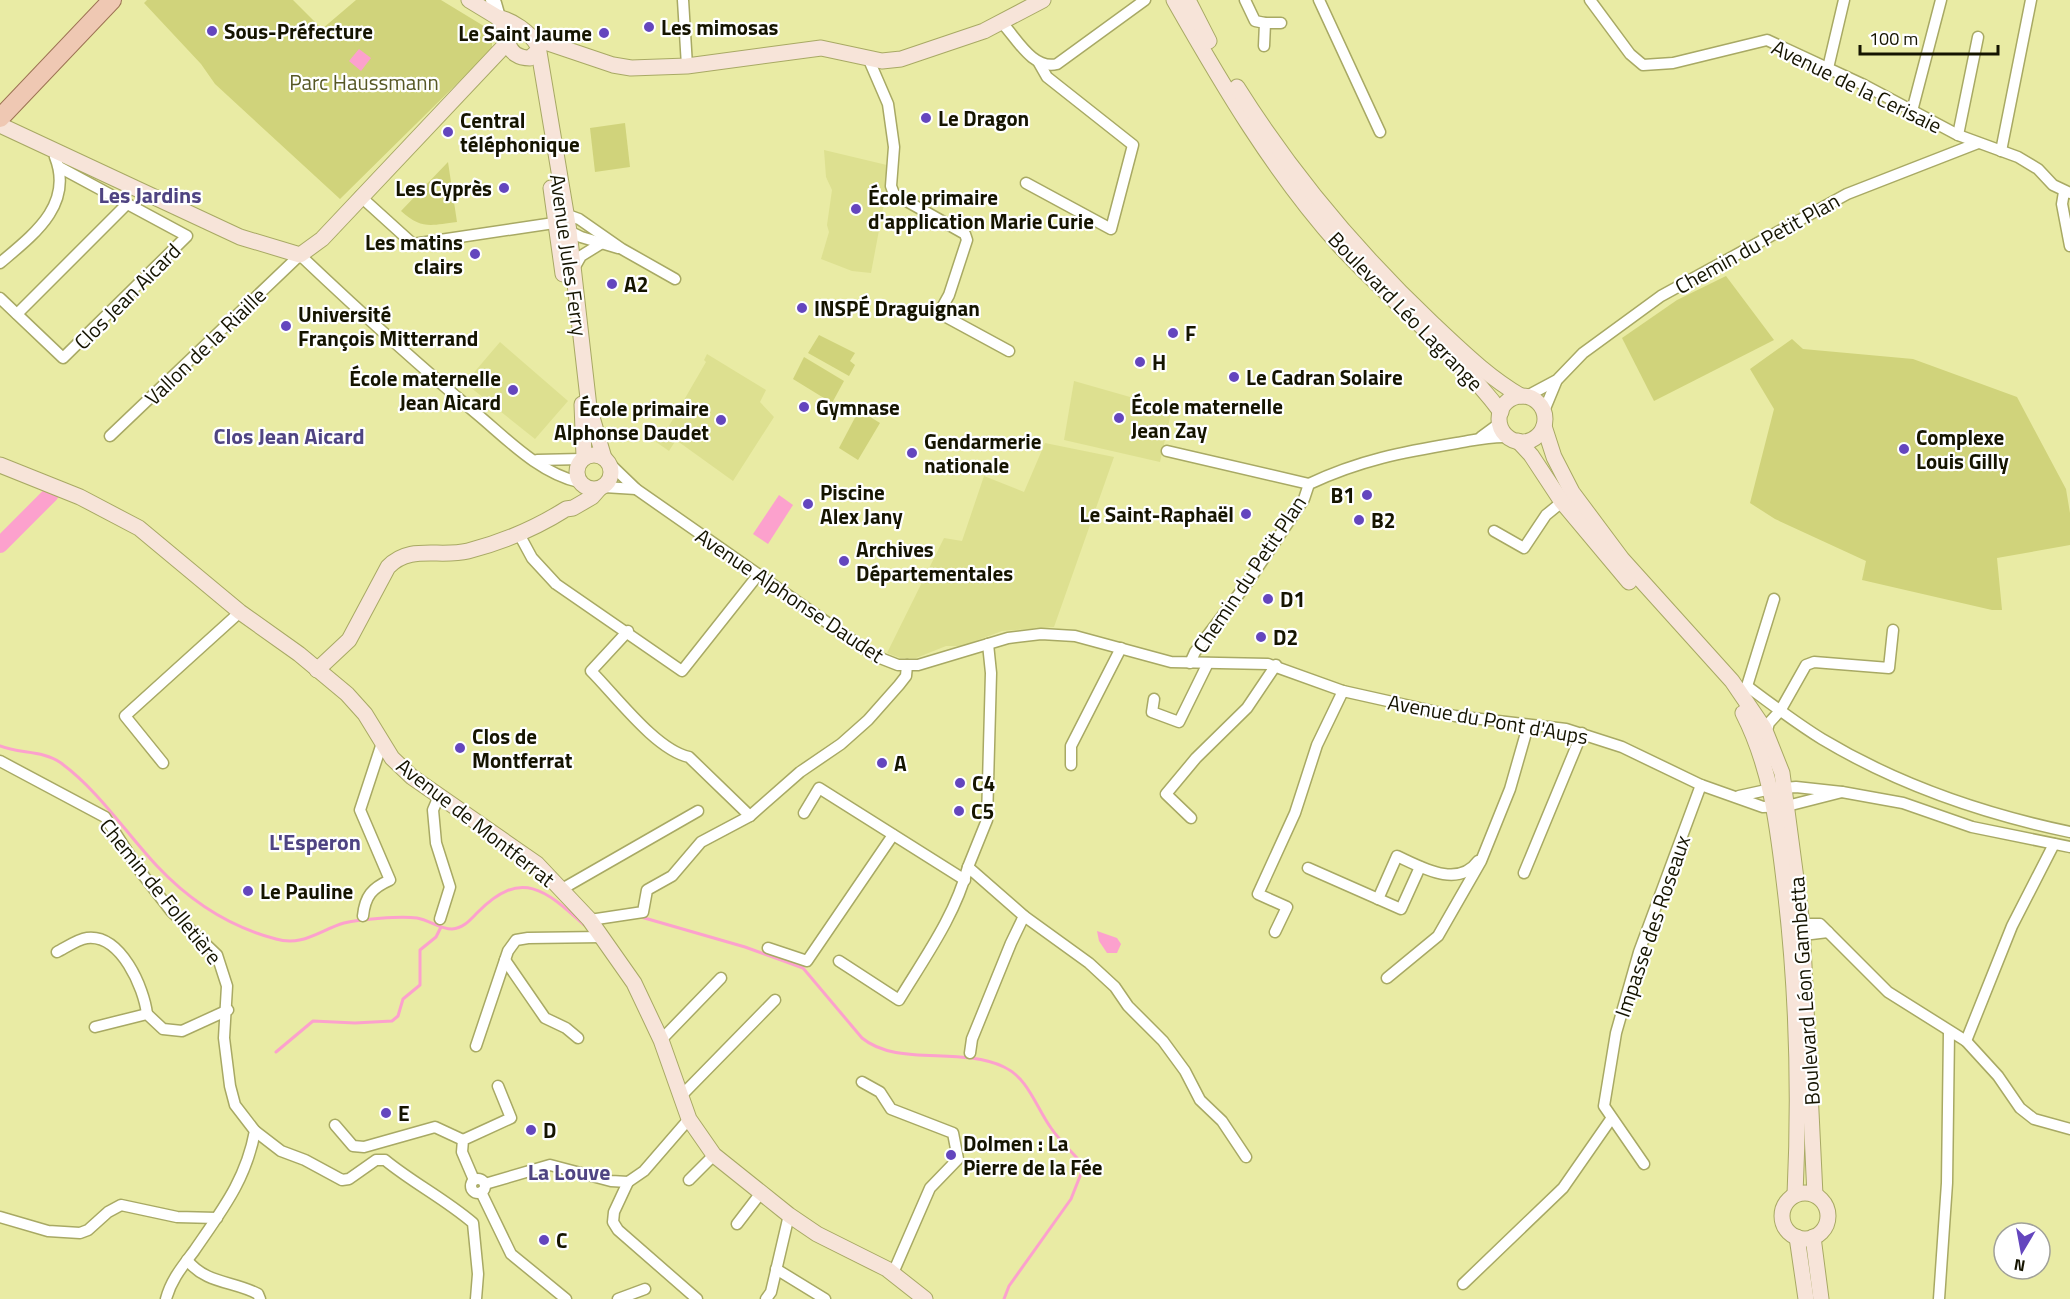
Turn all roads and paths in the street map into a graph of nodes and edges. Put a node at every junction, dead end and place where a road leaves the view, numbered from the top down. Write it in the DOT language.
graph roads {
  1 [pos="112,0"];
  2 [pos="469,0"];
  3 [pos="491,0"];
  4 [pos="682,0"];
  5 [pos="1043,0"];
  6 [pos="1145,0"];
  7 [pos="1174,0"];
  8 [pos="1188,0"];
  9 [pos="1245,0"];
  10 [pos="1319,0"];
  11 [pos="1590,0"];
  12 [pos="1844,0"];
  13 [pos="1941,0"];
  14 [pos="2031,0"];
  15 [pos="499,17"];
  16 [pos="1265,23"];
  17 [pos="1281,23"];
  18 [pos="1003,24"];
  19 [pos="1978,37"];
  20 [pos="525,45"];
  21 [pos="1264,46"];
  22 [pos="868,60"];
  23 [pos="1039,63"];
  24 [pos="687,66"];
  25 [pos="1828,68"];
  26 [pos="1912,111"];
  27 [pos="1,116"];
  28 [pos="1380,132"];
  29 [pos="1958,135"];
  30 [pos="1978,143"];
  31 [pos="2001,152"];
  32 [pos="58,160"];
  33 [pos="1026,183"];
  34 [pos="2067,193"];
  35 [pos="360,196"];
  36 [pos="127,204"];
  37 [pos="560,219"];
  38 [pos="569,231"];
  39 [pos="602,243"];
  40 [pos="2070,246"];
  41 [pos="622,249"];
  42 [pos="300,255"];
  43 [pos="0,263"];
  44 [pos="573,270"];
  45 [pos="675,279"];
  46 [pos="0,298"];
  47 [pos="17,314"];
  48 [pos="1009,351"];
  49 [pos="1557,380"];
  50 [pos="1524,396"];
  51 [pos="1500,417"];
  52 [pos="1544,418"];
  53 [pos="110,436"];
  54 [pos="1481,437"];
  55 [pos="1513,439"];
  56 [pos="1167,451"];
  57 [pos="580,454"];
  58 [pos="533,460"];
  59 [pos="606,461"];
  60 [pos="0,465"];
  61 [pos="579,482"];
  62 [pos="1309,484"];
  63 [pos="601,488"];
  64 [pos="636,489"];
  65 [pos="1562,502"];
  66 [pos="566,509"];
  67 [pos="1494,531"];
  68 [pos="519,534"];
  69 [pos="758,575"];
  70 [pos="1774,599"];
  71 [pos="240,612"];
  72 [pos="1893,630"];
  73 [pos="628,631"];
  74 [pos="988,644"];
  75 [pos="1121,648"];
  76 [pos="1190,663"];
  77 [pos="1208,663"];
  78 [pos="907,665"];
  79 [pos="1276,665"];
  80 [pos="317,670"];
  81 [pos="1743,689"];
  82 [pos="1343,691"];
  83 [pos="1154,699"];
  84 [pos="1780,711"];
  85 [pos="1754,714"];
  86 [pos="1528,726"];
  87 [pos="1582,733"];
  88 [pos="1760,735"];
  89 [pos="382,743"];
  90 [pos="0,761"];
  91 [pos="163,763"];
  92 [pos="1071,765"];
  93 [pos="1701,785"];
  94 [pos="1778,788"];
  95 [pos="1842,792"];
  96 [pos="439,796"];
  97 [pos="1735,796"];
  98 [pos="1781,806"];
  99 [pos="698,811"];
  100 [pos="804,813"];
  101 [pos="750,816"];
  102 [pos="1191,818"];
  103 [pos="2070,832"];
  104 [pos="893,835"];
  105 [pos="2054,843"];
  106 [pos="2070,845"];
  107 [pos="1488,846"];
  108 [pos="969,867"];
  109 [pos="1420,867"];
  110 [pos="1308,868"];
  111 [pos="1524,873"];
  112 [pos="965,880"];
  113 [pos="562,889"];
  114 [pos="1378,898"];
  115 [pos="363,916"];
  116 [pos="1024,916"];
  117 [pos="440,919"];
  118 [pos="595,926"];
  119 [pos="1275,932"];
  120 [pos="1798,932"];
  121 [pos="768,948"];
  122 [pos="57,952"];
  123 [pos="505,960"];
  124 [pos="839,962"];
  125 [pos="721,978"];
  126 [pos="1387,978"];
  127 [pos="775,1000"];
  128 [pos="228,1010"];
  129 [pos="147,1014"];
  130 [pos="94,1028"];
  131 [pos="1949,1032"];
  132 [pos="579,1038"];
  133 [pos="661,1040"];
  134 [pos="1966,1041"];
  135 [pos="476,1046"];
  136 [pos="970,1053"];
  137 [pos="862,1082"];
  138 [pos="498,1086"];
  139 [pos="681,1096"];
  140 [pos="689,1119"];
  141 [pos="1611,1119"];
  142 [pos="336,1125"];
  143 [pos="2070,1129"];
  144 [pos="255,1131"];
  145 [pos="463,1140"];
  146 [pos="714,1155"];
  147 [pos="1246,1157"];
  148 [pos="1644,1164"];
  149 [pos="689,1180"];
  150 [pos="628,1182"];
  151 [pos="480,1185"];
  152 [pos="760,1194"];
  153 [pos="1795,1195"];
  154 [pos="1815,1195"];
  155 [pos="789,1215"];
  156 [pos="0,1217"];
  157 [pos="217,1218"];
  158 [pos="737,1224"];
  159 [pos="1797,1237"];
  160 [pos="1813,1237"];
  161 [pos="187,1260"];
  162 [pos="776,1269"];
  163 [pos="893,1273"];
  164 [pos="1463,1284"];
  165 [pos="645,1289"];
  166 [pos="261,1297"];
  167 [pos="924,1298"];
  168 [pos="165,1299"];
  169 [pos="476,1299"];
  170 [pos="566,1299"];
  171 [pos="618,1299"];
  172 [pos="697,1299"];
  173 [pos="765,1299"];
  174 [pos="825,1299"];
  175 [pos="1806,1299"];
  176 [pos="1821,1299"];
  177 [pos="1939,1299"];
  1 -- 27 [label="main road"];
  2 -- 15 [label="street"];
  3 -- 15 [label="street"];
  4 -- 24 [label="street"];
  5 -- 18 [label="street"];
  6 -- 23 [label="street"];
  7 -- 51 [label="street, Boulevard Léo Lagrange"];
  8 -- 50 [label="street, Boulevard Léo Lagrange"];
  9 -- 16 [label="street"];
  10 -- 28 [label="street"];
  11 -- 25 [label="street, Avenue de la Cerisaie"];
  12 -- 25 [label="street"];
  13 -- 26 [label="street"];
  14 -- 31 [label="street"];
  15 -- 20 [label="street"];
  16 -- 17 [label="street"];
  16 -- 21 [label="street"];
  18 -- 22 [label="street"];
  18 -- 23 [label="street"];
  19 -- 29 [label="street"];
  20 -- 24 [label="street"];
  20 -- 35 [label="street"];
  20 -- 37 [label="street, Avenue Jules Ferry"];
  20 -- 37 [label="street, Avenue Jules Ferry"];
  22 -- 24 [label="street"];
  22 -- 48 [label="street"];
  23 -- 33 [label="street"];
  25 -- 26 [label="street, Avenue de la Cerisaie"];
  26 -- 29 [label="street, Avenue de la Cerisaie"];
  27 -- 32 [label="street"];
  29 -- 30 [label="street, Avenue de la Cerisaie"];
  30 -- 31 [label="street, Avenue de la Cerisaie"];
  30 -- 49 [label="street, Chemin du Petit Plan"];
  31 -- 34 [label="street, Avenue de la Cerisaie"];
  32 -- 36 [label="street, Clos Jean Aicard"];
  32 -- 42 [label="street"];
  32 -- 43 [label="street"];
  34 -- 40 [label="street"];
  35 -- 37 [label="street"];
  35 -- 42 [label="street"];
  36 -- 47 [label="street"];
  36 -- 47 [label="street, Clos Jean Aicard"];
  37 -- 38 [label="street, Avenue Jules Ferry"];
  37 -- 41 [label="street"];
  37 -- 57 [label="street, Avenue Jules Ferry"];
  38 -- 39 [label="street"];
  38 -- 44 [label="street, Avenue Jules Ferry"];
  39 -- 41 [label="street"];
  39 -- 44 [label="street"];
  41 -- 45 [label="street"];
  42 -- 53 [label="street, Vallon de la Riaille"];
  42 -- 58 [label="street"];
  44 -- 59 [label="street, Avenue Jules Ferry"];
  46 -- 47 [label="street, Clos Jean Aicard"];
  49 -- 50 [label="street, Chemin du Petit Plan"];
  49 -- 52 [label="street, Chemin du Petit Plan"];
  50 -- 51 [label="street"];
  50 -- 52 [label="street"];
  51 -- 54 [label="street, Chemin du Petit Plan"];
  51 -- 55 [label="street"];
  52 -- 55 [label="street"];
  52 -- 81 [label="street"];
  54 -- 55 [label="street, Chemin du Petit Plan"];
  54 -- 62 [label="street, Chemin du Petit Plan"];
  55 -- 65 [label="street"];
  56 -- 62 [label="street"];
  57 -- 58 [label="street"];
  57 -- 59 [label="street"];
  57 -- 61 [label="street"];
  58 -- 61 [label="street"];
  59 -- 63 [label="street"];
  59 -- 64 [label="street, Avenue Alphonse Daudet"];
  60 -- 71 [label="street, Avenue de Montferrat"];
  61 -- 63 [label="street"];
  61 -- 66 [label="street"];
  62 -- 76 [label="street, Chemin du Petit Plan"];
  63 -- 64 [label="street"];
  63 -- 66 [label="street"];
  64 -- 69 [label="street, Avenue Alphonse Daudet"];
  65 -- 67 [label="street"];
  65 -- 88 [label="street"];
  66 -- 68 [label="street"];
  68 -- 73 [label="street"];
  68 -- 80 [label="street"];
  69 -- 73 [label="street"];
  69 -- 78 [label="street, Avenue Alphonse Daudet"];
  70 -- 81 [label="street"];
  71 -- 80 [label="street, Avenue de Montferrat"];
  71 -- 91 [label="street"];
  72 -- 84 [label="street"];
  73 -- 101 [label="street"];
  74 -- 75 [label="street, Avenue du Pont d'Aups"];
  74 -- 78 [label="street, Avenue Alphonse Daudet"];
  74 -- 108 [label="street"];
  75 -- 76 [label="street, Avenue du Pont d'Aups"];
  75 -- 92 [label="street"];
  76 -- 77 [label="street, Avenue du Pont d'Aups"];
  77 -- 79 [label="street, Avenue du Pont d'Aups"];
  77 -- 83 [label="street"];
  78 -- 101 [label="street"];
  79 -- 82 [label="street, Avenue du Pont d'Aups"];
  79 -- 102 [label="street"];
  80 -- 89 [label="street, Avenue de Montferrat"];
  81 -- 84 [label="street"];
  81 -- 85 [label="street"];
  82 -- 86 [label="street, Avenue du Pont d'Aups"];
  82 -- 119 [label="street"];
  84 -- 85 [label="street"];
  84 -- 88 [label="street"];
  84 -- 103 [label="street"];
  85 -- 88 [label="street"];
  86 -- 87 [label="street, Avenue du Pont d'Aups"];
  86 -- 107 [label="street"];
  87 -- 93 [label="street, Avenue du Pont d'Aups"];
  87 -- 111 [label="street"];
  88 -- 94 [label="street"];
  89 -- 96 [label="street, Avenue de Montferrat"];
  89 -- 115 [label="street"];
  90 -- 128 [label="street, Chemin de Folletière"];
  93 -- 97 [label="street, Avenue du Pont d'Aups"];
  93 -- 141 [label="street, Impasse des Roseaux"];
  94 -- 95 [label="street, Avenue du Pont d'Aups"];
  94 -- 97 [label="street, Avenue du Pont d'Aups"];
  94 -- 98 [label="street, Boulevard Léon Gambetta"];
  95 -- 98 [label="street, Avenue du Pont d'Aups"];
  95 -- 105 [label="street, Avenue du Pont d'Aups"];
  96 -- 113 [label="street, Avenue de Montferrat"];
  96 -- 117 [label="street"];
  97 -- 98 [label="street, Avenue du Pont d'Aups"];
  98 -- 120 [label="street, Boulevard Léon Gambetta"];
  98 -- 120 [label="street, Boulevard Léon Gambetta"];
  99 -- 113 [label="street"];
  100 -- 104 [label="street"];
  101 -- 118 [label="street"];
  104 -- 112 [label="street"];
  104 -- 121 [label="street"];
  105 -- 106 [label="street, Avenue du Pont d'Aups"];
  105 -- 134 [label="street"];
  107 -- 109 [label="street"];
  107 -- 126 [label="street"];
  108 -- 112 [label="street"];
  108 -- 116 [label="street"];
  109 -- 114 [label="street"];
  109 -- 114 [label="street"];
  110 -- 114 [label="street"];
  112 -- 124 [label="street"];
  113 -- 118 [label="street, Avenue de Montferrat"];
  116 -- 136 [label="street"];
  116 -- 147 [label="street"];
  118 -- 123 [label="street"];
  118 -- 133 [label="street, Avenue de Montferrat"];
  120 -- 131 [label="street"];
  120 -- 153 [label="street, Boulevard Léon Gambetta"];
  120 -- 154 [label="street, Boulevard Léon Gambetta"];
  122 -- 129 [label="street"];
  123 -- 132 [label="street"];
  123 -- 135 [label="street"];
  125 -- 133 [label="street"];
  127 -- 139 [label="street"];
  128 -- 129 [label="street"];
  128 -- 144 [label="street, Chemin de Folletière"];
  129 -- 130 [label="street"];
  131 -- 134 [label="street"];
  131 -- 177 [label="street"];
  133 -- 139 [label="street, Avenue de Montferrat"];
  134 -- 143 [label="street"];
  137 -- 163 [label="street"];
  138 -- 145 [label="street"];
  139 -- 140 [label="street, Avenue de Montferrat"];
  140 -- 146 [label="street, Avenue de Montferrat"];
  140 -- 150 [label="street"];
  141 -- 148 [label="street, Impasse des Roseaux"];
  141 -- 164 [label="street"];
  142 -- 145 [label="street"];
  144 -- 157 [label="street"];
  144 -- 169 [label="street, Chemin de Folletière"];
  145 -- 151 [label="street"];
  146 -- 149 [label="street"];
  146 -- 152 [label="street, Avenue de Montferrat"];
  150 -- 151 [label="street"];
  150 -- 172 [label="street"];
  151 -- 170 [label="street"];
  152 -- 155 [label="street, Avenue de Montferrat"];
  152 -- 158 [label="street"];
  153 -- 154 [label="street"];
  153 -- 159 [label="street"];
  154 -- 160 [label="street"];
  155 -- 162 [label="street"];
  155 -- 163 [label="street, Avenue de Montferrat"];
  156 -- 157 [label="street"];
  157 -- 161 [label="street"];
  159 -- 160 [label="street"];
  159 -- 175 [label="street"];
  160 -- 176 [label="street"];
  161 -- 166 [label="street"];
  161 -- 168 [label="street"];
  162 -- 173 [label="street"];
  162 -- 174 [label="street"];
  163 -- 167 [label="street, Avenue de Montferrat"];
  165 -- 171 [label="street"];
}
